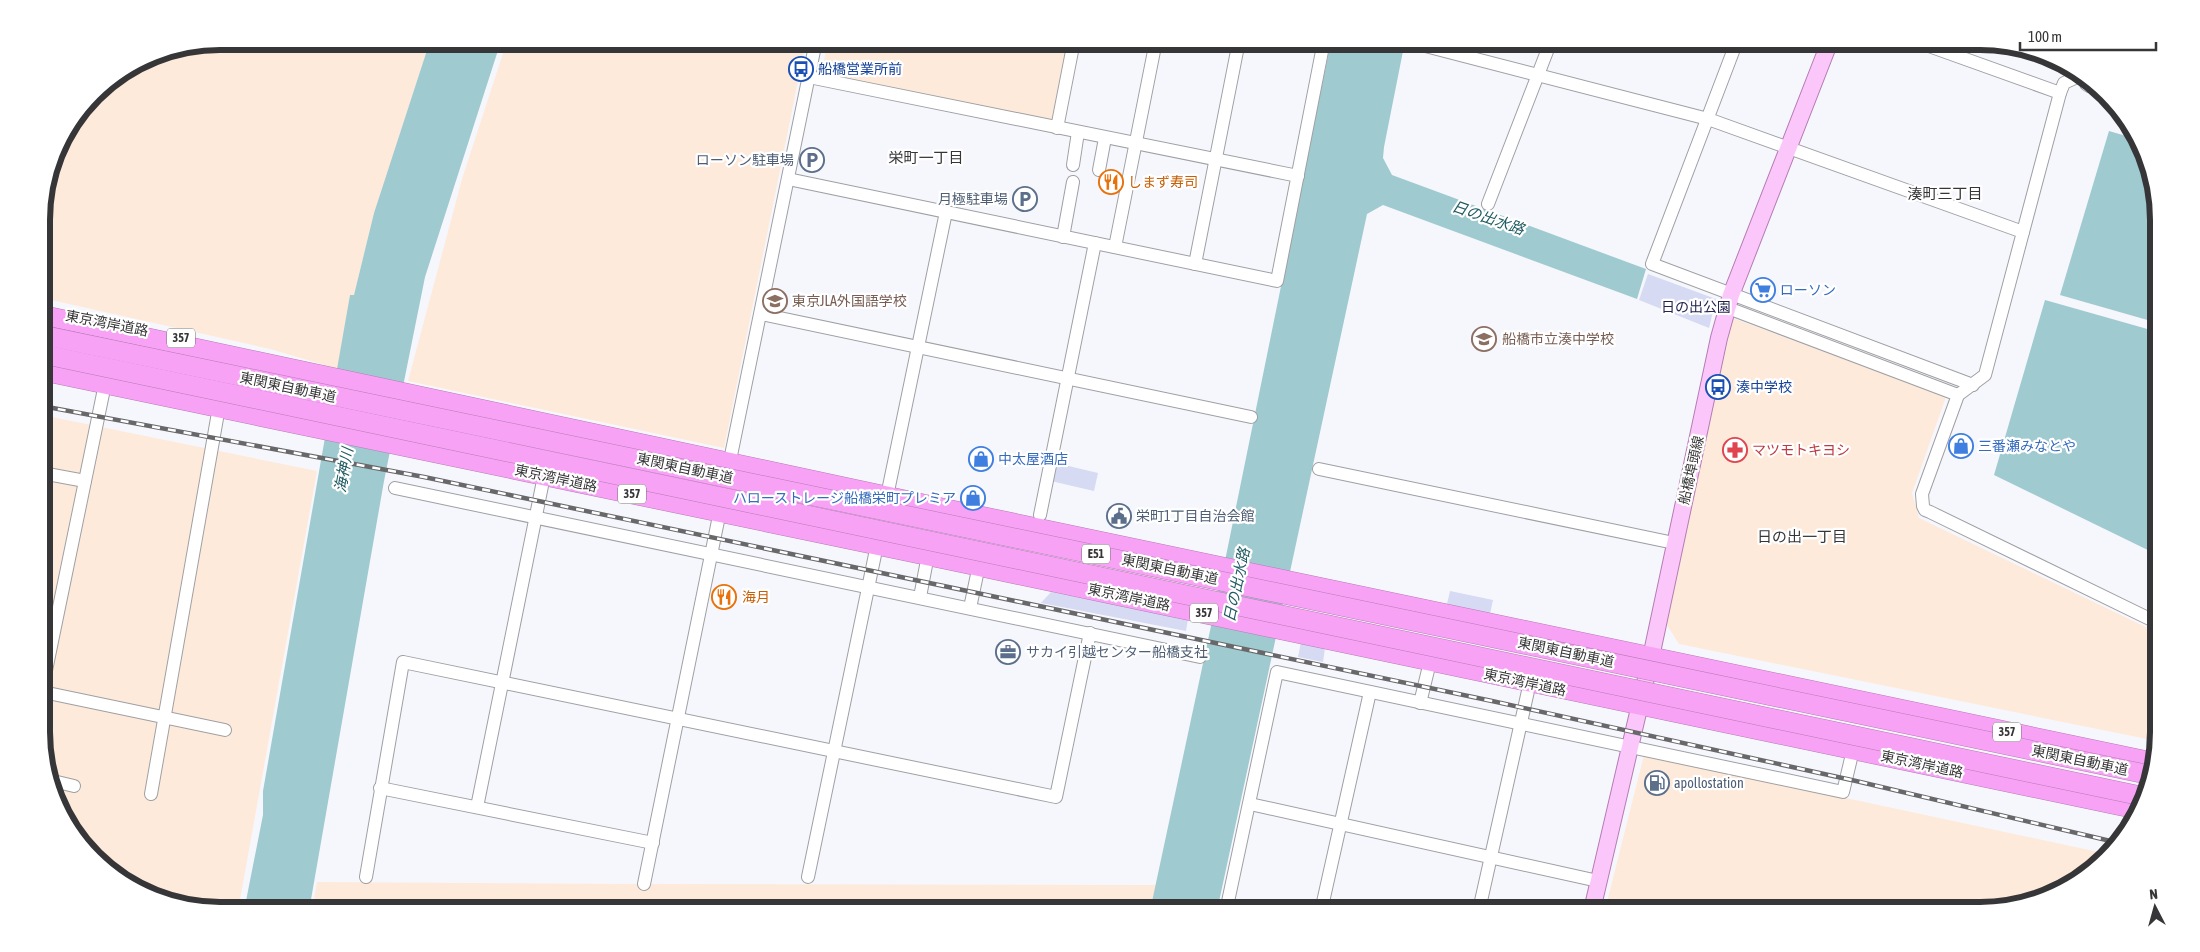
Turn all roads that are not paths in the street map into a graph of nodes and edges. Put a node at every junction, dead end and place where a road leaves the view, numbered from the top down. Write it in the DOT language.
graph roads {
  1 [pos="814,50"];
  2 [pos="1072,50"];
  3 [pos="1154,50"];
  4 [pos="1237,50"];
  5 [pos="1322,50"];
  6 [pos="1442,50"];
  7 [pos="1547,50"];
  8 [pos="1734,50"];
  9 [pos="1826,50"];
  10 [pos="1940,50"];
  11 [pos="1538,74"];
  12 [pos="809,77"];
  13 [pos="2073,79"];
  14 [pos="2060,93"];
  15 [pos="1708,119"];
  16 [pos="1057,128"];
  17 [pos="1078,132"];
  18 [pos="1105,138"];
  19 [pos="1136,144"];
  20 [pos="1788,146"];
  21 [pos="1216,160"];
  22 [pos="1073,165"];
  23 [pos="1099,170"];
  24 [pos="1298,176"];
  25 [pos="788,179"];
  26 [pos="1073,182"];
  27 [pos="1488,204"];
  28 [pos="946,212"];
  29 [pos="2023,232"];
  30 [pos="1063,237"];
  31 [pos="1095,243"];
  32 [pos="1115,247"];
  33 [pos="1195,264"];
  34 [pos="1729,301"];
  35 [pos="50,312"];
  36 [pos="760,314"];
  37 [pos="50,318"];
  38 [pos="50,336"];
  39 [pos="918,347"];
  40 [pos="50,356"];
  41 [pos="50,364"];
  42 [pos="50,373"];
  43 [pos="317,375"];
  44 [pos="1068,379"];
  45 [pos="105,384"];
  46 [pos="1973,385"];
  47 [pos="1958,395"];
  48 [pos="213,406"];
  49 [pos="1251,417"];
  50 [pos="565,427"];
  51 [pos="730,462"];
  52 [pos="1319,468"];
  53 [pos="50,474"];
  54 [pos="544,476"];
  55 [pos="85,481"];
  56 [pos="395,488"];
  57 [pos="887,496"];
  58 [pos="720,512"];
  59 [pos="1040,515"];
  60 [pos="536,516"];
  61 [pos="857,540"];
  62 [pos="1674,543"];
  63 [pos="877,544"];
  64 [pos="712,553"];
  65 [pos="928,555"];
  66 [pos="979,565"];
  67 [pos="869,586"];
  68 [pos="920,597"];
  69 [pos="970,608"];
  70 [pos="2150,619"];
  71 [pos="50,628"];
  72 [pos="1090,633"];
  73 [pos="1200,657"];
  74 [pos="1650,657"];
  75 [pos="1430,662"];
  76 [pos="503,682"];
  77 [pos="1530,682"];
  78 [pos="1370,692"];
  79 [pos="50,693"];
  80 [pos="1420,703"];
  81 [pos="1639,706"];
  82 [pos="165,717"];
  83 [pos="677,718"];
  84 [pos="1521,724"];
  85 [pos="225,730"];
  86 [pos="1629,747"];
  87 [pos="1853,750"];
  88 [pos="834,751"];
  89 [pos="2148,761"];
  90 [pos="2144,774"];
  91 [pos="58,782"];
  92 [pos="74,786"];
  93 [pos="380,788"];
  94 [pos="151,794"];
  95 [pos="2138,795"];
  96 [pos="1250,804"];
  97 [pos="477,807"];
  98 [pos="2131,808"];
  99 [pos="1340,824"];
  100 [pos="653,843"];
  101 [pos="1491,858"];
  102 [pos="366,877"];
  103 [pos="808,877"];
  104 [pos="1598,881"];
  105 [pos="644,884"];
  106 [pos="1228,902"];
  107 [pos="1323,902"];
  108 [pos="1481,902"];
  109 [pos="1594,902"];
  1 -- 12 [label="street"];
  2 -- 16 [label="street"];
  3 -- 19 [label="street"];
  4 -- 21 [label="street"];
  5 -- 24 [label="street"];
  6 -- 11 [label="street"];
  7 -- 11 [label="street"];
  8 -- 15 [label="street"];
  9 -- 20 [label="main road, 船橋埠頭線"];
  10 -- 14 [label="street"];
  11 -- 15 [label="street"];
  11 -- 27 [label="street"];
  12 -- 16 [label="street"];
  12 -- 25 [label="street"];
  13 -- 14 [label="street"];
  14 -- 29 [label="street"];
  15 -- 20 [label="street"];
  15 -- 34 [label="street"];
  16 -- 17 [label="street"];
  17 -- 18 [label="street"];
  17 -- 22 [label="street"];
  18 -- 19 [label="street"];
  18 -- 23 [label="street"];
  19 -- 21 [label="street"];
  19 -- 32 [label="street"];
  20 -- 29 [label="street"];
  20 -- 34 [label="main road, 船橋埠頭線"];
  21 -- 24 [label="street"];
  21 -- 33 [label="street"];
  24 -- 33 [label="street"];
  25 -- 28 [label="street"];
  25 -- 36 [label="street"];
  26 -- 30 [label="street"];
  28 -- 30 [label="street"];
  28 -- 39 [label="street"];
  29 -- 46 [label="street"];
  30 -- 31 [label="street"];
  31 -- 32 [label="street"];
  31 -- 44 [label="street"];
  32 -- 33 [label="street"];
  34 -- 46 [label="street"];
  34 -- 47 [label="street"];
  34 -- 62 [label="main road, 船橋埠頭線"];
  35 -- 43 [label="highway, 東京湾岸道路 / 357"];
  36 -- 39 [label="street"];
  36 -- 51 [label="street"];
  37 -- 43 [label="highway, 東京湾岸道路 / 357"];
  38 -- 90 [label="highway, 東関東自動車道 / E51, bridge"];
  39 -- 44 [label="street"];
  39 -- 57 [label="street"];
  40 -- 95 [label="highway, 東関東自動車道 / E51, bridge"];
  41 -- 48 [label="highway, 東京湾岸道路 / 357"];
  42 -- 45 [label="highway, 東京湾岸道路 / 357"];
  43 -- 50 [label="highway, 東京湾岸道路 / 357"];
  44 -- 49 [label="street"];
  44 -- 59 [label="street"];
  45 -- 48 [label="highway, 東京湾岸道路 / 357"];
  45 -- 55 [label="street"];
  46 -- 47 [label="street"];
  47 -- 70 [label="street"];
  48 -- 54 [label="highway, 東京湾岸道路 / 357"];
  48 -- 82 [label="street"];
  50 -- 51 [label="highway, 東京湾岸道路 / 357"];
  50 -- 58 [label="highway"];
  51 -- 57 [label="highway, 東京湾岸道路 / 357"];
  51 -- 58 [label="street"];
  51 -- 61 [label="highway"];
  52 -- 62 [label="street"];
  53 -- 55 [label="street"];
  54 -- 58 [label="highway, 東京湾岸道路 / 357"];
  54 -- 60 [label="street"];
  55 -- 71 [label="street"];
  56 -- 60 [label="street"];
  57 -- 74 [label="highway, 東京湾岸道路 / 357"];
  58 -- 61 [label="highway, 東京湾岸道路 / 357"];
  58 -- 64 [label="street"];
  60 -- 64 [label="street"];
  60 -- 76 [label="street"];
  61 -- 63 [label="highway, 東京湾岸道路 / 357"];
  62 -- 74 [label="main road, 船橋埠頭線"];
  63 -- 65 [label="highway, 東京湾岸道路 / 357"];
  63 -- 67 [label="street"];
  64 -- 67 [label="street"];
  64 -- 83 [label="street"];
  65 -- 66 [label="highway, 東京湾岸道路 / 357"];
  65 -- 68 [label="street"];
  66 -- 69 [label="street"];
  66 -- 75 [label="highway, 東京湾岸道路 / 357"];
  67 -- 68 [label="street"];
  67 -- 88 [label="street"];
  68 -- 69 [label="street"];
  69 -- 72 [label="street"];
  72 -- 73 [label="street"];
  72 -- 88 [label="street"];
  74 -- 81 [label="main road, 船橋埠頭線"];
  74 -- 89 [label="highway, 東京湾岸道路 / 357"];
  75 -- 77 [label="highway, 東京湾岸道路 / 357"];
  75 -- 80 [label="street"];
  76 -- 83 [label="street"];
  76 -- 93 [label="street"];
  76 -- 97 [label="street"];
  77 -- 81 [label="highway, 東京湾岸道路 / 357"];
  77 -- 84 [label="street"];
  78 -- 80 [label="street"];
  78 -- 96 [label="street"];
  78 -- 99 [label="street"];
  79 -- 82 [label="street"];
  80 -- 84 [label="street"];
  81 -- 86 [label="main road, 船橋埠頭線"];
  81 -- 87 [label="highway, 東京湾岸道路 / 357"];
  82 -- 85 [label="street"];
  82 -- 94 [label="street"];
  83 -- 88 [label="street"];
  83 -- 100 [label="street"];
  84 -- 86 [label="street"];
  84 -- 101 [label="street"];
  86 -- 87 [label="street"];
  86 -- 104 [label="main road, 船橋埠頭線"];
  87 -- 98 [label="highway, 東京湾岸道路 / 357"];
  88 -- 103 [label="street"];
  91 -- 92 [label="street"];
  93 -- 97 [label="street"];
  93 -- 102 [label="street"];
  96 -- 99 [label="street"];
  96 -- 106 [label="street"];
  97 -- 100 [label="street"];
  99 -- 101 [label="street"];
  99 -- 107 [label="street"];
  100 -- 105 [label="street"];
  101 -- 104 [label="street"];
  101 -- 108 [label="street"];
  104 -- 109 [label="main road, 船橋埠頭線"];
}
